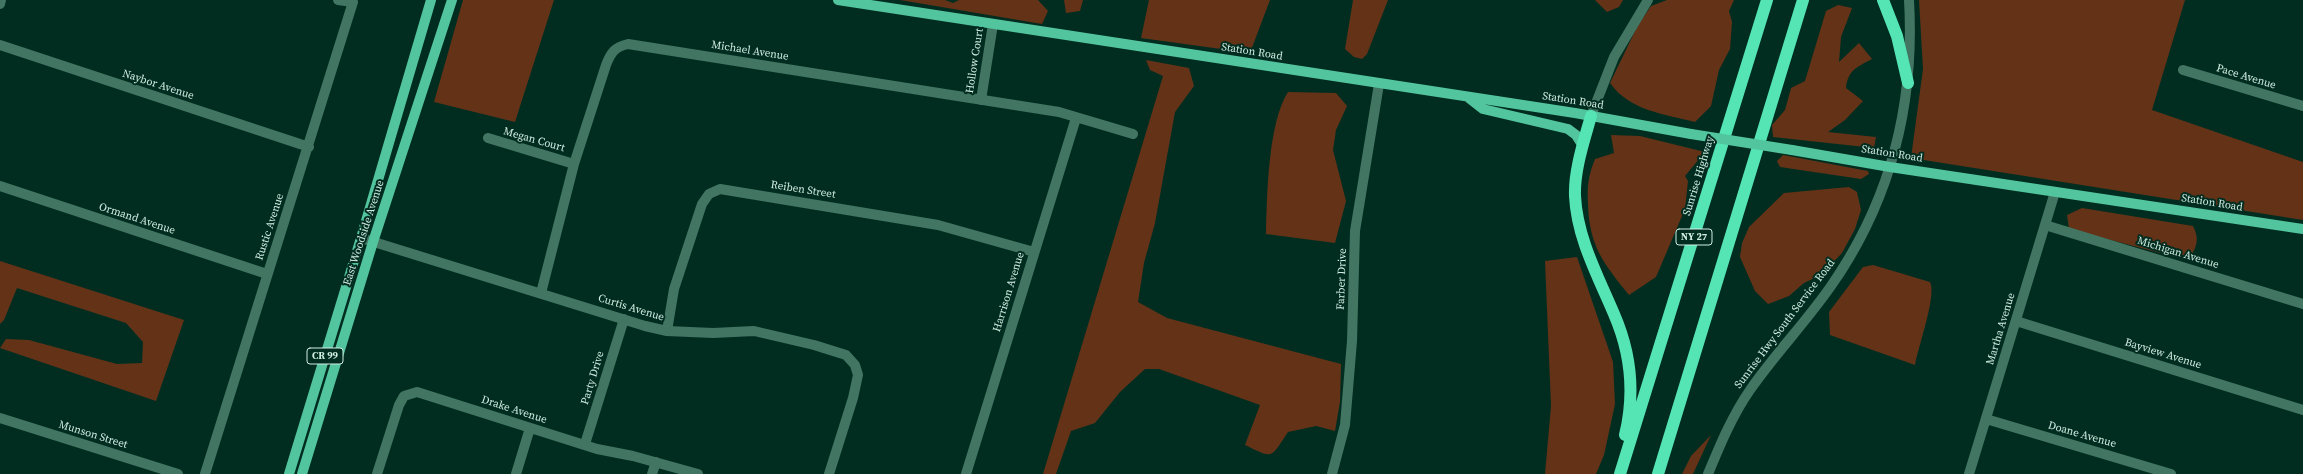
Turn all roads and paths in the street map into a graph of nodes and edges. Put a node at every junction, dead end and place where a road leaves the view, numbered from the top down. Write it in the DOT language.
graph roads {
  1 [pos="1,0"];
  2 [pos="338,0"];
  3 [pos="431,0"];
  4 [pos="452,0"];
  5 [pos="838,0"];
  6 [pos="1648,0"];
  7 [pos="1767,0"];
  8 [pos="1803,0"];
  9 [pos="1883,0"];
  10 [pos="1909,0"];
  11 [pos="0,4"];
  12 [pos="993,24"];
  13 [pos="0,45"];
  14 [pos="2183,70"];
  15 [pos="1908,83"];
  16 [pos="1378,84"];
  17 [pos="1467,97"];
  18 [pos="981,100"];
  19 [pos="2303,106"];
  20 [pos="1591,116"];
  21 [pos="1076,118"];
  22 [pos="1133,134"];
  23 [pos="488,138"];
  24 [pos="1583,146"];
  25 [pos="309,147"];
  26 [pos="574,164"];
  27 [pos="1890,167"];
  28 [pos="0,186"];
  29 [pos="2055,192"];
  30 [pos="2045,225"];
  31 [pos="2303,229"];
  32 [pos="361,238"];
  33 [pos="373,242"];
  34 [pos="1034,252"];
  35 [pos="267,274"];
  36 [pos="541,293"];
  37 [pos="2303,304"];
  38 [pos="624,319"];
  39 [pos="2016,321"];
  40 [pos="667,331"];
  41 [pos="2303,410"];
  42 [pos="0,418"];
  43 [pos="1986,419"];
  44 [pos="530,428"];
  45 [pos="585,444"];
  46 [pos="656,462"];
  47 [pos="178,474"];
  48 [pos="206,474"];
  49 [pos="289,474"];
  50 [pos="302,474"];
  51 [pos="377,474"];
  52 [pos="516,474"];
  53 [pos="652,474"];
  54 [pos="698,474"];
  55 [pos="829,474"];
  56 [pos="966,474"];
  57 [pos="1332,474"];
  58 [pos="1614,474"];
  59 [pos="1620,474"];
  60 [pos="1658,474"];
  61 [pos="1708,474"];
  62 [pos="1969,474"];
  63 [pos="2171,474"];
  1 -- 11 [label="street"];
  2 -- 25 [label="street, Rustic Avenue"];
  3 -- 32 [label="main road, East Woodside Avenue / CR 99"];
  4 -- 33 [label="main road, East Woodside Avenue / CR 99"];
  5 -- 12 [label="main road, Station Road"];
  6 -- 20 [label="street"];
  7 -- 59 [label="highway, Sunrise Highway / NY 27"];
  8 -- 60 [label="highway, NY 27"];
  9 -- 15 [label="highway"];
  10 -- 15 [label="street, Sunrise Hwy South Service Road"];
  12 -- 16 [label="main road, Station Road"];
  12 -- 18 [label="street, Hollow Court"];
  13 -- 25 [label="street, Naybor Avenue"];
  14 -- 19 [label="street, Pace Avenue"];
  15 -- 27 [label="street, Sunrise Hwy South Service Road"];
  16 -- 17 [label="main road, Station Road"];
  16 -- 57 [label="street, Farber Drive"];
  17 -- 20 [label="main road, Station Road"];
  17 -- 24 [label="main road"];
  18 -- 21 [label="street, Michael Avenue"];
  18 -- 26 [label="street, Michael Avenue"];
  20 -- 24 [label="highway"];
  20 -- 27 [label="main road, Station Road, bridge"];
  21 -- 22 [label="street, Michael Avenue"];
  21 -- 34 [label="street, Harrison Avenue"];
  23 -- 26 [label="street, Megan Court"];
  24 -- 58 [label="highway"];
  25 -- 35 [label="street, Rustic Avenue"];
  26 -- 36 [label="street, Michael Avenue"];
  27 -- 29 [label="main road, Station Road"];
  27 -- 61 [label="street, Sunrise Hwy South Service Road"];
  28 -- 35 [label="street, Ormand Avenue"];
  29 -- 30 [label="street, Martha Avenue"];
  29 -- 31 [label="main road, Station Road"];
  30 -- 37 [label="street, Michigan Avenue"];
  30 -- 39 [label="street, Martha Avenue"];
  32 -- 33 [label="street, Curtis Avenue"];
  32 -- 49 [label="main road, East Woodside Avenue / CR 99"];
  33 -- 36 [label="street, Curtis Avenue"];
  33 -- 50 [label="main road, East Woodside Avenue / CR 99"];
  34 -- 40 [label="street, Reiben Street"];
  34 -- 56 [label="street, Harrison Avenue"];
  35 -- 48 [label="street, Rustic Avenue"];
  36 -- 38 [label="street, Curtis Avenue"];
  38 -- 40 [label="street, Curtis Avenue"];
  38 -- 45 [label="street, Party Drive"];
  39 -- 41 [label="street, Bayview Avenue"];
  39 -- 43 [label="street, Martha Avenue"];
  40 -- 55 [label="street, Curtis Avenue"];
  42 -- 47 [label="street, Munson Street"];
  43 -- 62 [label="street, Martha Avenue"];
  43 -- 63 [label="street, Doane Avenue"];
  44 -- 45 [label="street, Drake Avenue"];
  44 -- 51 [label="street, Drake Avenue"];
  44 -- 52 [label="street"];
  45 -- 46 [label="street, Drake Avenue"];
  46 -- 53 [label="street"];
  46 -- 54 [label="street, Drake Avenue"];
}
